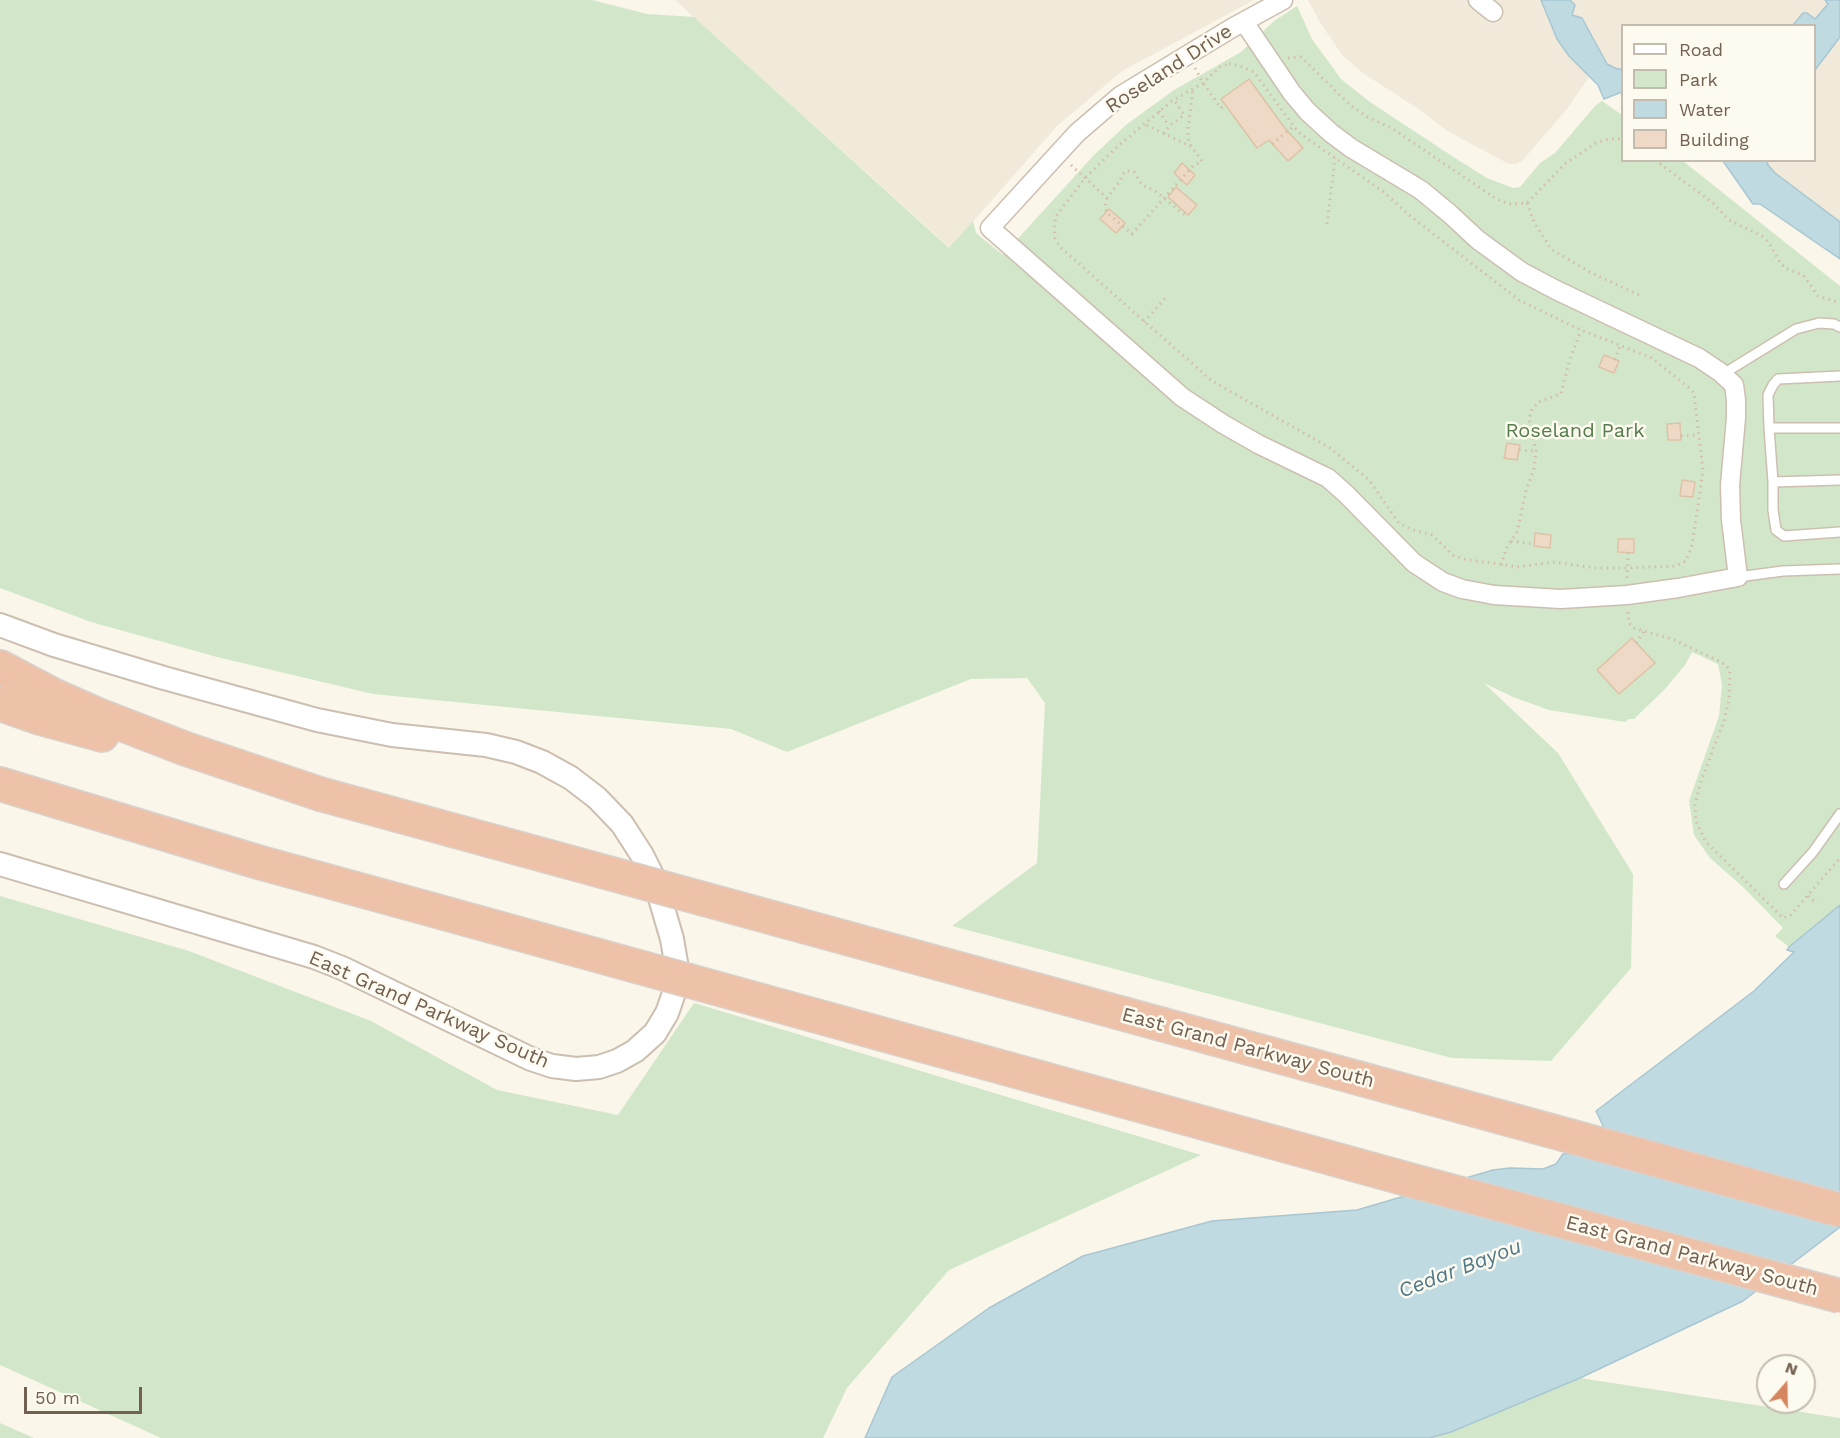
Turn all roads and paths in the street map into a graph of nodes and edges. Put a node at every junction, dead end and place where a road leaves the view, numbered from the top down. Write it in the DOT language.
graph roads {
  1 [pos="1283,0"];
  2 [pos="1478,0"];
  3 [pos="1493,12"];
  4 [pos="1244,22"];
  5 [pos="1188,54"];
  6 [pos="1267,74"];
  7 [pos="1203,83"];
  8 [pos="1193,88"];
  9 [pos="1173,100"];
  10 [pos="1225,105"];
  11 [pos="1159,111"];
  12 [pos="1308,112"];
  13 [pos="1144,124"];
  14 [pos="1169,126"];
  15 [pos="1294,126"];
  16 [pos="1164,134"];
  17 [pos="1621,139"];
  18 [pos="1272,144"];
  19 [pos="1192,147"];
  20 [pos="1059,153"];
  21 [pos="1335,158"];
  22 [pos="1658,162"];
  23 [pos="1085,178"];
  24 [pos="1107,198"];
  25 [pos="1164,198"];
  26 [pos="1527,203"];
  27 [pos="1185,215"];
  28 [pos="1327,224"];
  29 [pos="1168,295"];
  30 [pos="1644,297"];
  31 [pos="1840,303"];
  32 [pos="1144,322"];
  33 [pos="1840,327"];
  34 [pos="1581,330"];
  35 [pos="1620,346"];
  36 [pos="1615,360"];
  37 [pos="1723,374"];
  38 [pos="1840,376"];
  39 [pos="1769,428"];
  40 [pos="1840,428"];
  41 [pos="1698,435"];
  42 [pos="1681,436"];
  43 [pos="1519,450"];
  44 [pos="1536,451"];
  45 [pos="1840,480"];
  46 [pos="1773,482"];
  47 [pos="1693,494"];
  48 [pos="1699,495"];
  49 [pos="1840,532"];
  50 [pos="1511,541"];
  51 [pos="1534,543"];
  52 [pos="1501,565"];
  53 [pos="1840,569"];
  54 [pos="1738,578"];
  55 [pos="0,625"];
  56 [pos="1644,631"];
  57 [pos="1636,642"];
  58 [pos="1690,648"];
  59 [pos="0,667"];
  60 [pos="0,704"];
  61 [pos="0,784"];
  62 [pos="320,794"];
  63 [pos="0,803"];
  64 [pos="1840,814"];
  65 [pos="1840,858"];
  66 [pos="258,862"];
  67 [pos="0,864"];
  68 [pos="1784,884"];
  69 [pos="1808,896"];
  70 [pos="1817,904"];
  71 [pos="1840,1210"];
  72 [pos="1840,1296"];
  1 -- 4 [label="street, Roseland Drive"];
  2 -- 3 [label="street"];
  4 -- 5 [label="street, Roseland Drive"];
  4 -- 6 [label="street"];
  5 -- 7 [label="path"];
  5 -- 20 [label="street, Roseland Drive"];
  6 -- 7 [label="path"];
  6 -- 12 [label="street"];
  6 -- 15 [label="path"];
  6 -- 26 [label="path"];
  7 -- 8 [label="path"];
  7 -- 10 [label="path"];
  8 -- 9 [label="path"];
  8 -- 19 [label="path"];
  9 -- 11 [label="path"];
  9 -- 14 [label="path"];
  11 -- 13 [label="path"];
  11 -- 14 [label="path"];
  12 -- 15 [label="path"];
  12 -- 37 [label="street"];
  13 -- 16 [label="path"];
  13 -- 23 [label="path"];
  14 -- 16 [label="path"];
  15 -- 18 [label="path"];
  15 -- 21 [label="path"];
  16 -- 19 [label="path"];
  17 -- 26 [label="path"];
  19 -- 25 [label="path"];
  20 -- 23 [label="path"];
  20 -- 54 [label="street, Roseland Drive"];
  21 -- 28 [label="path"];
  21 -- 34 [label="path"];
  22 -- 31 [label="path"];
  23 -- 24 [label="path"];
  23 -- 32 [label="path"];
  24 -- 25 [label="path"];
  24 -- 25 [label="path"];
  25 -- 27 [label="path"];
  26 -- 30 [label="path"];
  29 -- 32 [label="path"];
  32 -- 52 [label="path"];
  33 -- 37 [label="lane"];
  34 -- 35 [label="path"];
  34 -- 44 [label="path"];
  35 -- 36 [label="path"];
  35 -- 41 [label="path"];
  37 -- 54 [label="street"];
  38 -- 39 [label="lane"];
  39 -- 40 [label="lane"];
  39 -- 46 [label="lane"];
  41 -- 42 [label="path"];
  41 -- 48 [label="path"];
  43 -- 44 [label="path"];
  44 -- 50 [label="path"];
  45 -- 46 [label="lane"];
  46 -- 49 [label="lane"];
  47 -- 48 [label="path"];
  48 -- 52 [label="path"];
  50 -- 51 [label="path"];
  50 -- 52 [label="path"];
  53 -- 54 [label="lane"];
  55 -- 67 [label="street, East Grand Parkway South"];
  56 -- 57 [label="path"];
  58 -- 69 [label="path"];
  59 -- 62 [label="highway"];
  60 -- 62 [label="highway, East Grand Parkway South"];
  61 -- 66 [label="highway, East Grand Parkway South"];
  62 -- 71 [label="highway, East Grand Parkway South, bridge"];
  63 -- 66 [label="highway"];
  64 -- 68 [label="lane"];
  65 -- 69 [label="path"];
  66 -- 72 [label="highway, East Grand Parkway South, bridge"];
  69 -- 70 [label="path"];
}
